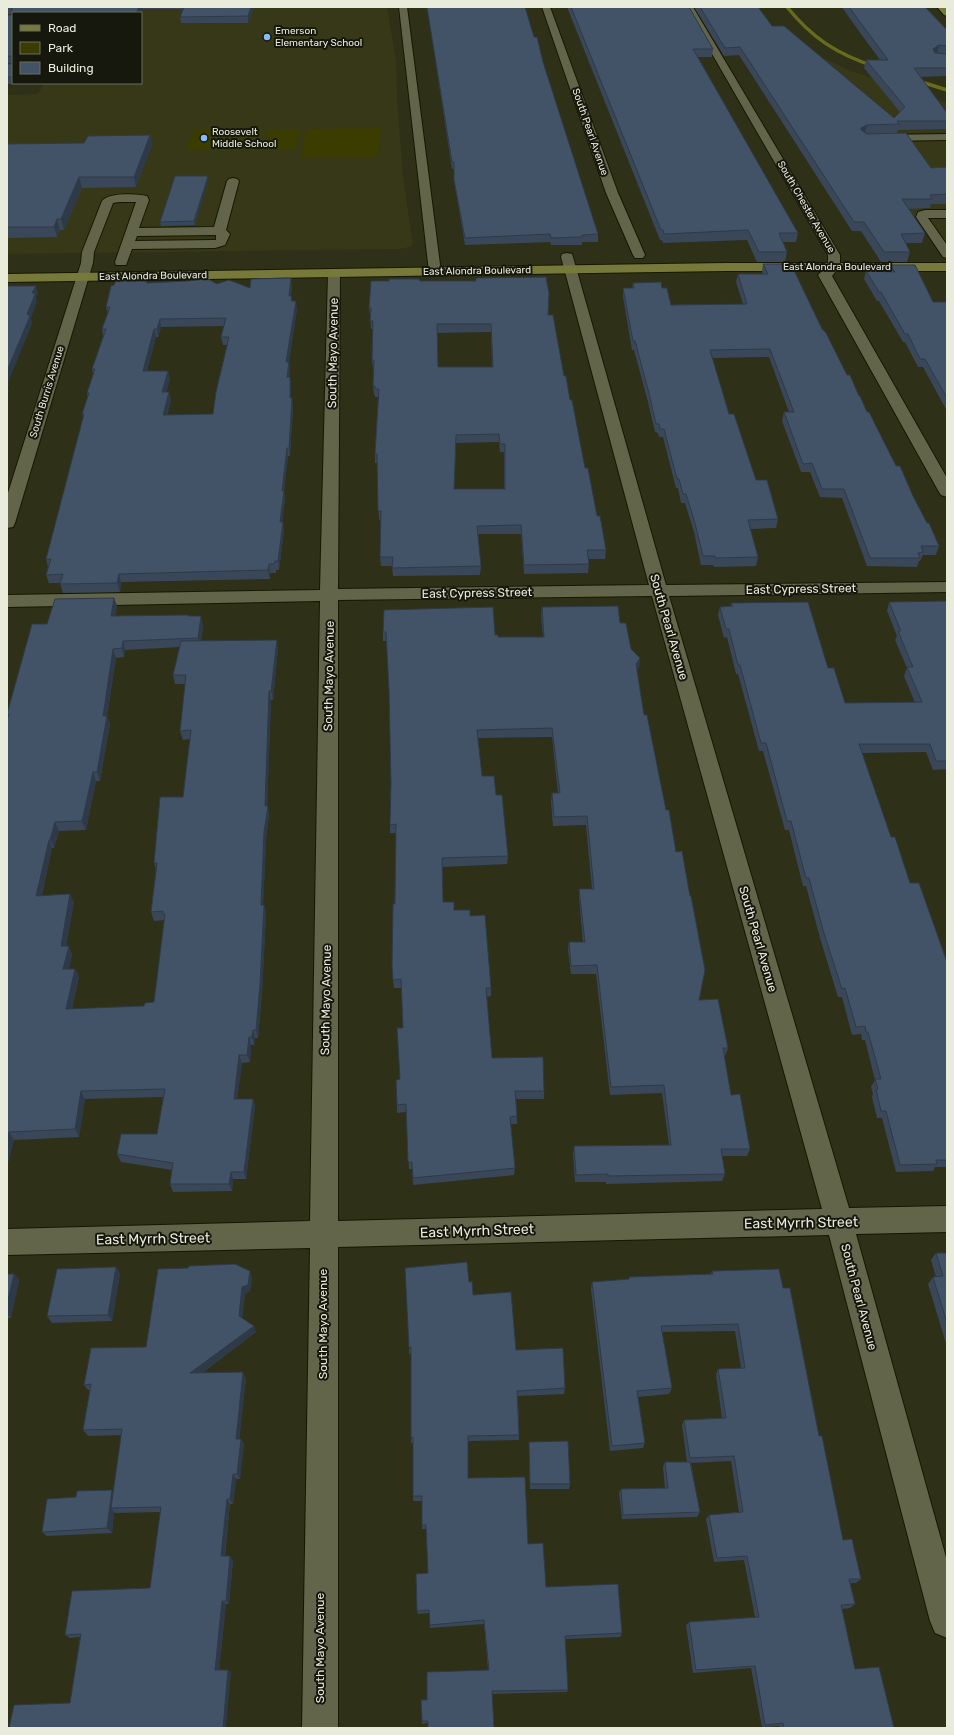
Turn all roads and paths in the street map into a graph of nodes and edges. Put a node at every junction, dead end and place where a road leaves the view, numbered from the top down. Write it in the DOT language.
graph roads {
  1 [pos="403,7"];
  2 [pos="546,7"];
  3 [pos="689,7"];
  4 [pos="941,7"];
  5 [pos="947,13"];
  6 [pos="947,137"];
  7 [pos="873,138"];
  8 [pos="233,181"];
  9 [pos="947,214"];
  10 [pos="219,231"];
  11 [pos="132,232"];
  12 [pos="127,245"];
  13 [pos="947,254"];
  14 [pos="654,255"];
  15 [pos="686,255"];
  16 [pos="603,256"];
  17 [pos="624,256"];
  18 [pos="639,256"];
  19 [pos="490,258"];
  20 [pos="834,260"];
  21 [pos="121,262"];
  22 [pos="137,262"];
  23 [pos="434,262"];
  24 [pos="82,263"];
  25 [pos="568,264"];
  26 [pos="947,267"];
  27 [pos="334,273"];
  28 [pos="82,276"];
  29 [pos="7,278"];
  30 [pos="947,492"];
  31 [pos="7,522"];
  32 [pos="947,587"];
  33 [pos="659,591"];
  34 [pos="329,595"];
  35 [pos="7,601"];
  36 [pos="947,1219"];
  37 [pos="839,1222"];
  38 [pos="323,1235"];
  39 [pos="7,1242"];
  40 [pos="947,1621"];
  41 [pos="320,1728"];
  1 -- 23 [label="street"];
  2 -- 18 [label="street, South Pearl Avenue"];
  3 -- 20 [label="street, South Chester Avenue"];
  4 -- 5 [label="main road"];
  6 -- 7 [label="street"];
  8 -- 10 [label="street"];
  9 -- 13 [label="street"];
  10 -- 11 [label="street"];
  10 -- 12 [label="street"];
  11 -- 12 [label="street"];
  11 -- 24 [label="street, South Burris Avenue"];
  12 -- 21 [label="street"];
  13 -- 20 [label="main road, East Alondra Boulevard"];
  14 -- 18 [label="main road"];
  15 -- 20 [label="main road, East Alondra Boulevard"];
  16 -- 25 [label="main road, East Alondra Boulevard"];
  17 -- 18 [label="main road"];
  19 -- 25 [label="main road, East Alondra Boulevard"];
  20 -- 25 [label="main road, East Alondra Boulevard"];
  20 -- 26 [label="main road, East Alondra Boulevard"];
  20 -- 30 [label="street, South Chester Avenue"];
  21 -- 22 [label="main road, East Alondra Boulevard"];
  21 -- 24 [label="main road, East Alondra Boulevard"];
  23 -- 25 [label="main road, East Alondra Boulevard"];
  23 -- 27 [label="main road, East Alondra Boulevard"];
  24 -- 28 [label="street, South Burris Avenue"];
  25 -- 33 [label="street, South Pearl Avenue"];
  27 -- 28 [label="main road, East Alondra Boulevard"];
  27 -- 34 [label="street, South Mayo Avenue"];
  28 -- 29 [label="main road, East Alondra Boulevard"];
  28 -- 31 [label="street, South Burris Avenue"];
  32 -- 33 [label="street, East Cypress Street"];
  33 -- 34 [label="street, East Cypress Street"];
  33 -- 37 [label="street, South Pearl Avenue"];
  34 -- 35 [label="street, East Cypress Street"];
  34 -- 38 [label="street, South Mayo Avenue"];
  36 -- 37 [label="street, East Myrrh Street"];
  37 -- 38 [label="street, East Myrrh Street"];
  37 -- 40 [label="street, South Pearl Avenue"];
  38 -- 39 [label="street, East Myrrh Street"];
  38 -- 41 [label="street, South Mayo Avenue"];
}
